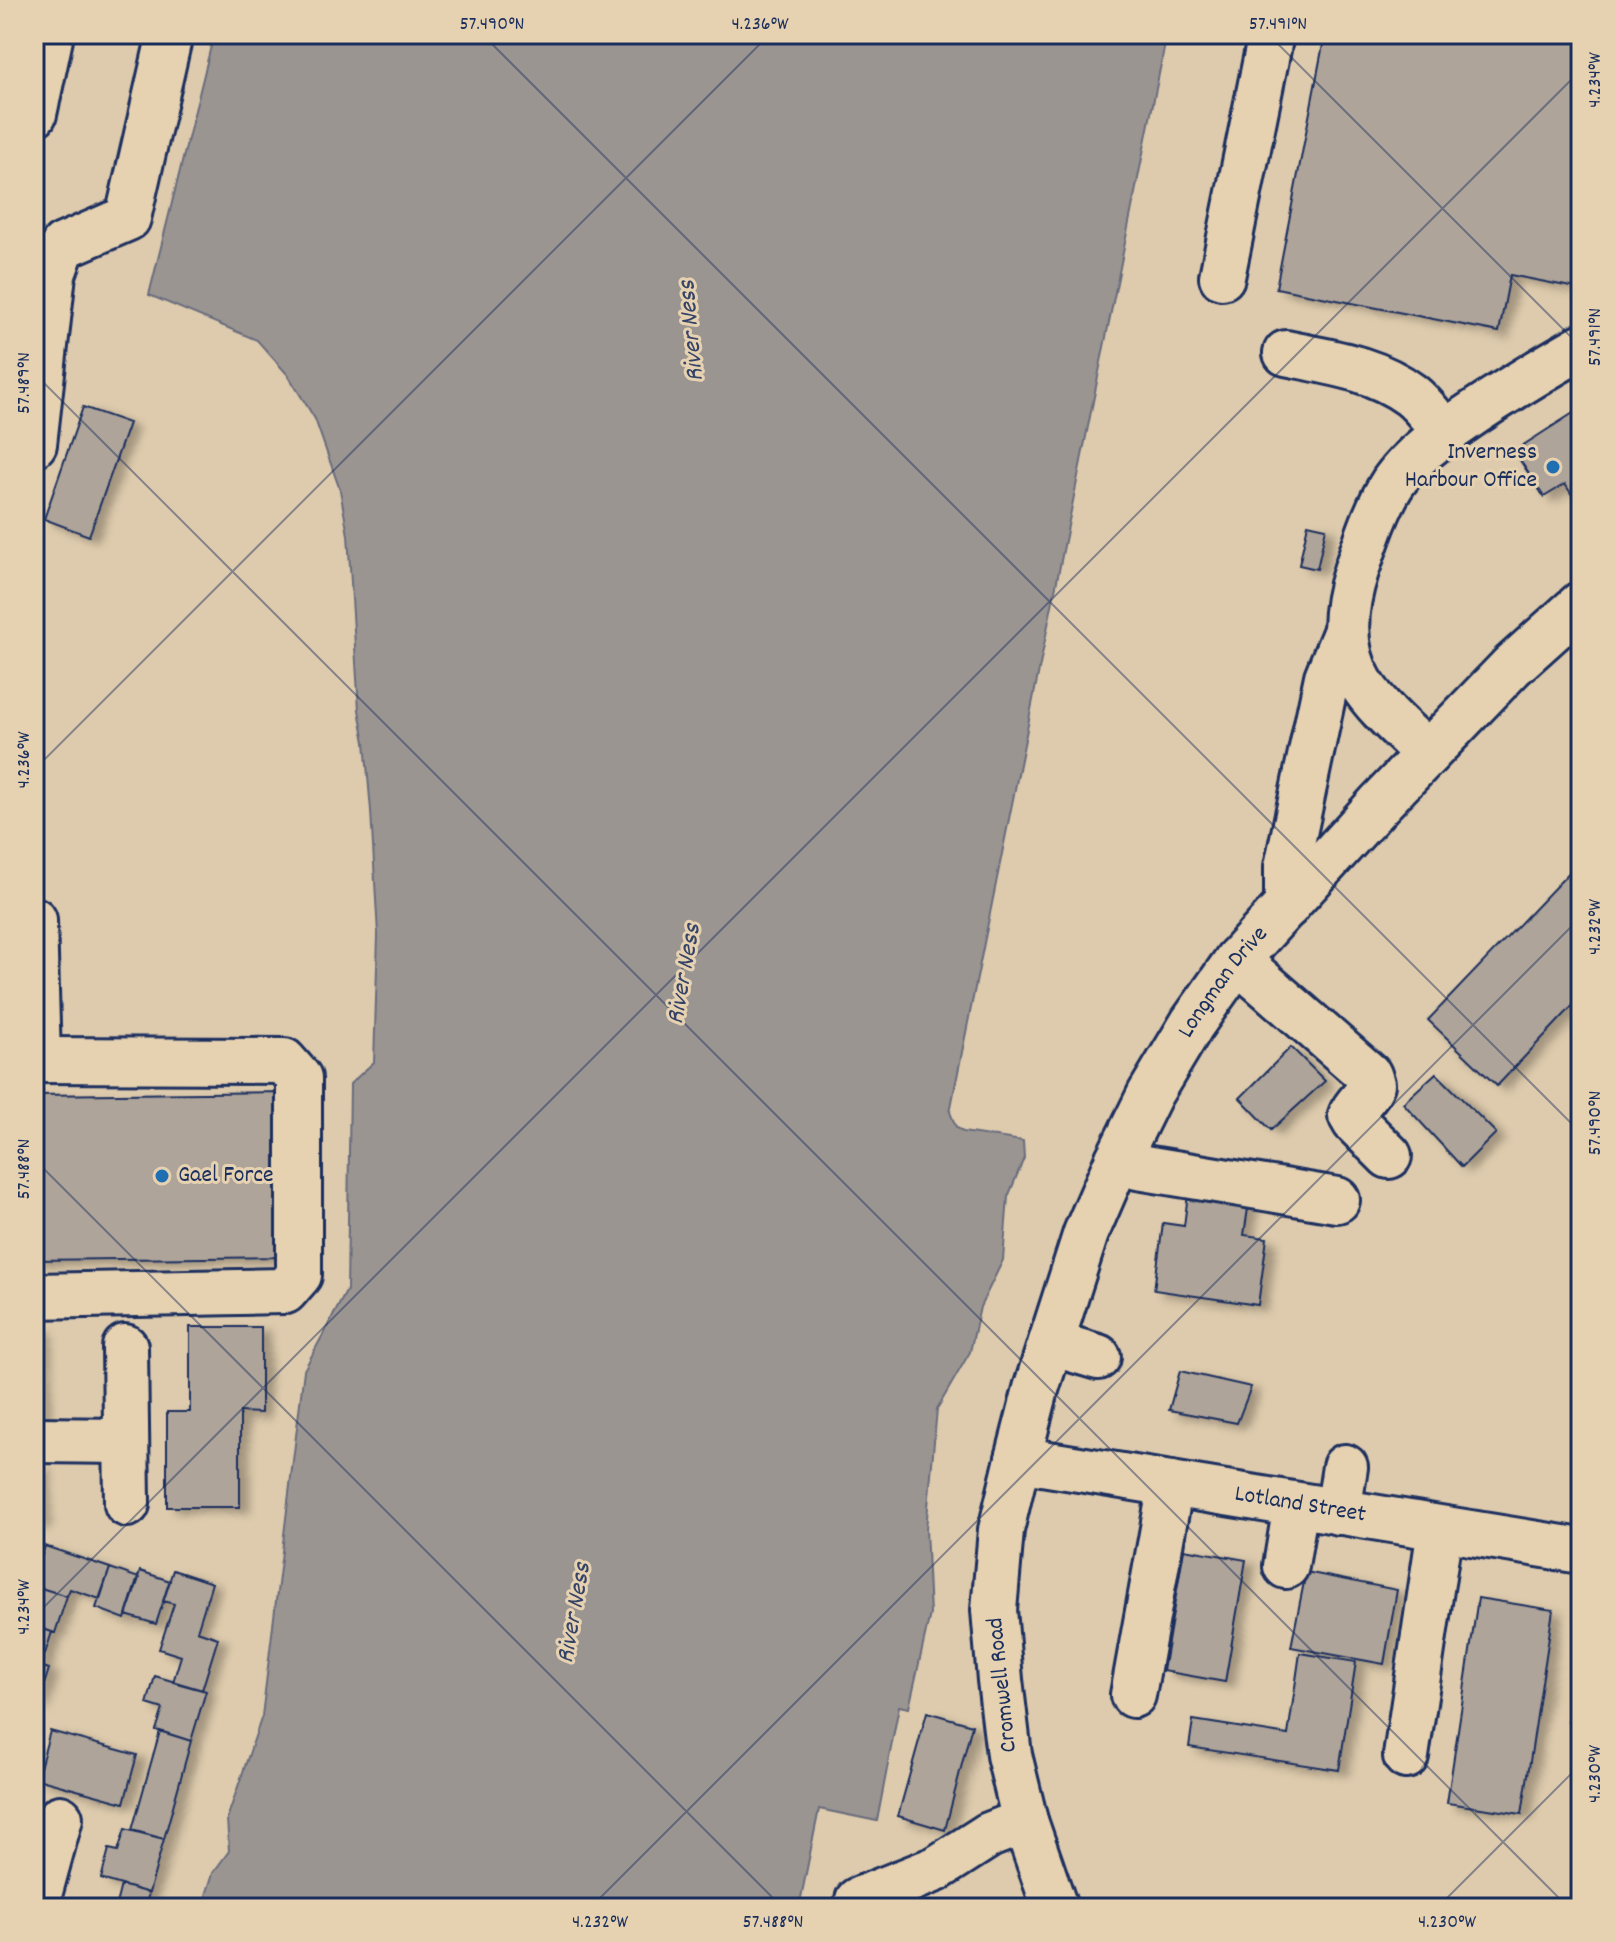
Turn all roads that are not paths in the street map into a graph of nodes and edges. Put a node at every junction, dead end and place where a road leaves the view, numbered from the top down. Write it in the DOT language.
graph roads {
  1 [pos="51,34"];
  2 [pos="170,34"];
  3 [pos="1271,34"];
  4 [pos="34,114"];
  5 [pos="1222,277"];
  6 [pos="1581,347"];
  7 [pos="1286,353"];
  8 [pos="1445,433"];
  9 [pos="34,444"];
  10 [pos="1581,604"];
  11 [pos="1345,633"];
  12 [pos="1427,754"];
  13 [pos="1287,906"];
  14 [pos="34,920"];
  15 [pos="1237,960"];
  16 [pos="36,1060"];
  17 [pos="1389,1156"];
  18 [pos="1118,1159"];
  19 [pos="1337,1200"];
  20 [pos="34,1296"];
  21 [pos="1051,1343"];
  22 [pos="125,1347"];
  23 [pos="1098,1357"];
  24 [pos="34,1440"];
  25 [pos="125,1441"];
  26 [pos="1018,1459"];
  27 [pos="1345,1467"];
  28 [pos="1171,1484"];
  29 [pos="127,1504"];
  30 [pos="1317,1508"];
  31 [pos="1440,1529"];
  32 [pos="1581,1551"];
  33 [pos="1286,1566"];
  34 [pos="1133,1695"];
  35 [pos="1406,1756"];
  36 [pos="60,1818"];
  37 [pos="1025,1821"];
  38 [pos="39,1879"];
  39 [pos="934,1889"];
  40 [pos="858,1900"];
  41 [pos="1055,1908"];
  1 -- 4 [label="street"];
  2 -- 9 [label="street"];
  3 -- 5 [label="street"];
  6 -- 8 [label="street"];
  7 -- 8 [label="street"];
  8 -- 11 [label="street"];
  10 -- 12 [label="street, Longman Drive"];
  11 -- 12 [label="street"];
  11 -- 13 [label="street"];
  12 -- 13 [label="street, Longman Drive"];
  13 -- 15 [label="street, Longman Drive"];
  14 -- 16 [label="street"];
  15 -- 17 [label="street"];
  15 -- 18 [label="street, Longman Drive"];
  16 -- 20 [label="street"];
  18 -- 19 [label="street"];
  18 -- 21 [label="street, Longman Drive"];
  21 -- 23 [label="street"];
  21 -- 26 [label="street, Longman Drive"];
  22 -- 25 [label="street"];
  24 -- 25 [label="street"];
  25 -- 29 [label="street"];
  26 -- 28 [label="street, Lotland Street"];
  26 -- 37 [label="street, Cromwell Road"];
  27 -- 30 [label="street"];
  28 -- 30 [label="street, Lotland Street"];
  28 -- 34 [label="street"];
  30 -- 31 [label="street, Lotland Street"];
  30 -- 33 [label="street"];
  31 -- 32 [label="street, Lotland Street"];
  31 -- 35 [label="street"];
  36 -- 38 [label="street"];
  37 -- 39 [label="street"];
  37 -- 41 [label="street, Cromwell Road"];
  39 -- 40 [label="street"];
}
